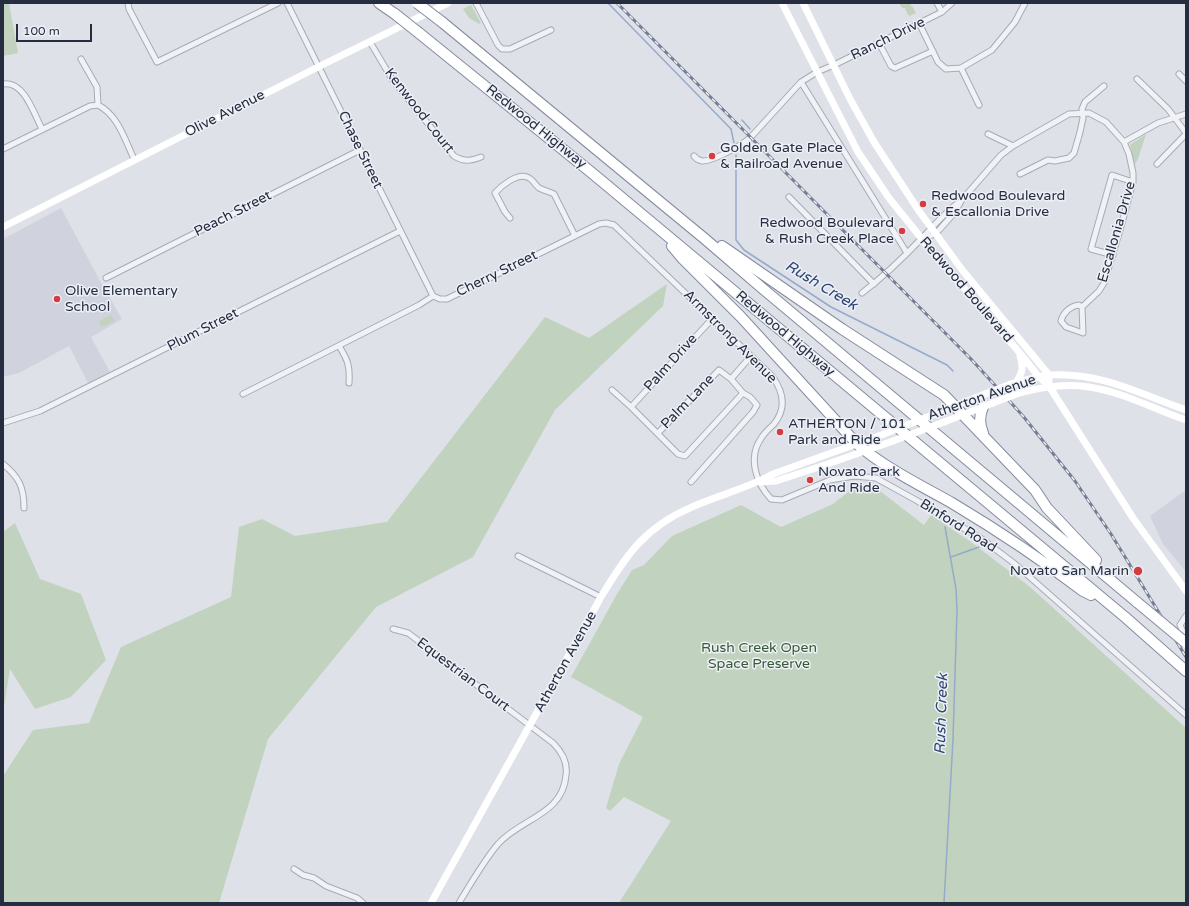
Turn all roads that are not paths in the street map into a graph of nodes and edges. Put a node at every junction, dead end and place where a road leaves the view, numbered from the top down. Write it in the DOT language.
graph roads {
  1 [pos="128,3"];
  2 [pos="278,3"];
  3 [pos="286,3"];
  4 [pos="379,3"];
  5 [pos="417,3"];
  6 [pos="448,3"];
  7 [pos="476,3"];
  8 [pos="782,3"];
  9 [pos="803,3"];
  10 [pos="937,3"];
  11 [pos="952,3"];
  12 [pos="1025,3"];
  13 [pos="942,12"];
  14 [pos="919,23"];
  15 [pos="551,30"];
  16 [pos="370,42"];
  17 [pos="879,43"];
  18 [pos="933,51"];
  19 [pos="81,59"];
  20 [pos="318,66"];
  21 [pos="834,66"];
  22 [pos="961,68"];
  23 [pos="816,72"];
  24 [pos="1179,74"];
  25 [pos="1137,79"];
  26 [pos="1186,81"];
  27 [pos="801,82"];
  28 [pos="3,84"];
  29 [pos="1104,86"];
  30 [pos="98,104"];
  31 [pos="979,105"];
  32 [pos="1082,112"];
  33 [pos="1186,114"];
  34 [pos="1176,118"];
  35 [pos="42,129"];
  36 [pos="988,134"];
  37 [pos="1186,134"];
  38 [pos="1124,142"];
  39 [pos="1013,146"];
  40 [pos="3,149"];
  41 [pos="360,150"];
  42 [pos="694,156"];
  43 [pos="481,157"];
  44 [pos="134,160"];
  45 [pos="1157,164"];
  46 [pos="1020,174"];
  47 [pos="1133,182"];
  48 [pos="789,198"];
  49 [pos="510,218"];
  50 [pos="3,227"];
  51 [pos="658,228"];
  52 [pos="400,231"];
  53 [pos="933,231"];
  54 [pos="575,236"];
  55 [pos="705,238"];
  56 [pos="922,239"];
  57 [pos="907,253"];
  58 [pos="1113,255"];
  59 [pos="106,278"];
  60 [pos="673,281"];
  61 [pos="874,284"];
  62 [pos="862,293"];
  63 [pos="433,296"];
  64 [pos="1082,307"];
  65 [pos="712,319"];
  66 [pos="339,346"];
  67 [pos="1019,352"];
  68 [pos="751,356"];
  69 [pos="1049,376"];
  70 [pos="1039,377"];
  71 [pos="731,379"];
  72 [pos="349,383"];
  73 [pos="1013,384"];
  74 [pos="1049,386"];
  75 [pos="612,390"];
  76 [pos="743,393"];
  77 [pos="243,394"];
  78 [pos="988,405"];
  79 [pos="956,406"];
  80 [pos="631,407"];
  81 [pos="1186,410"];
  82 [pos="964,415"];
  83 [pos="1186,420"];
  84 [pos="3,422"];
  85 [pos="658,433"];
  86 [pos="985,436"];
  87 [pos="857,444"];
  88 [pos="865,451"];
  89 [pos="3,464"];
  90 [pos="692,482"];
  91 [pos="759,482"];
  92 [pos="24,508"];
  93 [pos="518,556"];
  94 [pos="1123,590"];
  95 [pos="1186,591"];
  96 [pos="601,598"];
  97 [pos="1104,600"];
  98 [pos="1186,616"];
  99 [pos="393,629"];
  100 [pos="1186,641"];
  101 [pos="1186,671"];
  102 [pos="1186,716"];
  103 [pos="530,726"];
  104 [pos="294,869"];
  105 [pos="363,903"];
  106 [pos="431,903"];
  107 [pos="459,903"];
  1 -- 2 [label="street"];
  3 -- 20 [label="street, Chase Street"];
  4 -- 51 [label="highway, Redwood Highway, bridge"];
  5 -- 55 [label="highway, Redwood Highway, bridge"];
  6 -- 16 [label="main road, Olive Avenue"];
  7 -- 15 [label="street"];
  8 -- 23 [label="main road, Redwood Boulevard"];
  9 -- 21 [label="main road, Redwood Boulevard"];
  10 -- 13 [label="street, Ranch Drive"];
  11 -- 13 [label="street, Ranch Drive"];
  12 -- 22 [label="street"];
  13 -- 14 [label="street, Ranch Drive"];
  14 -- 17 [label="street, Ranch Drive"];
  14 -- 18 [label="street"];
  16 -- 20 [label="main road, Olive Avenue"];
  16 -- 43 [label="street, Kenwood Court"];
  17 -- 18 [label="street"];
  17 -- 21 [label="street, Ranch Drive"];
  18 -- 22 [label="street"];
  19 -- 30 [label="street"];
  20 -- 41 [label="street, Chase Street"];
  20 -- 44 [label="main road, Olive Avenue"];
  21 -- 23 [label="street, Ranch Drive"];
  21 -- 53 [label="main road, Redwood Boulevard"];
  22 -- 31 [label="street"];
  23 -- 27 [label="street, Ranch Drive"];
  23 -- 56 [label="main road, Redwood Boulevard"];
  24 -- 26 [label="street"];
  25 -- 34 [label="street"];
  27 -- 42 [label="street, Ranch Drive"];
  27 -- 57 [label="street"];
  28 -- 35 [label="street"];
  29 -- 32 [label="street"];
  30 -- 35 [label="street"];
  30 -- 44 [label="street"];
  32 -- 38 [label="street, Escallonia Drive"];
  32 -- 39 [label="street"];
  32 -- 46 [label="street"];
  33 -- 34 [label="street"];
  34 -- 37 [label="street"];
  34 -- 38 [label="street"];
  35 -- 40 [label="street"];
  36 -- 39 [label="street"];
  37 -- 45 [label="street"];
  38 -- 47 [label="street, Escallonia Drive"];
  39 -- 53 [label="street"];
  41 -- 52 [label="street, Chase Street"];
  41 -- 59 [label="street, Peach Street"];
  44 -- 50 [label="main road, Olive Avenue"];
  47 -- 58 [label="street, Escallonia Drive"];
  47 -- 58 [label="street"];
  48 -- 61 [label="street"];
  49 -- 54 [label="street"];
  51 -- 87 [label="highway"];
  51 -- 97 [label="highway, Redwood Highway"];
  52 -- 63 [label="street, Chase Street"];
  52 -- 84 [label="street, Plum Street"];
  53 -- 56 [label="street"];
  53 -- 69 [label="main road, Redwood Boulevard"];
  54 -- 60 [label="street, Cherry Street"];
  54 -- 63 [label="street, Cherry Street"];
  55 -- 79 [label="highway"];
  55 -- 94 [label="highway, Redwood Highway"];
  56 -- 57 [label="street"];
  56 -- 67 [label="main road, Redwood Boulevard"];
  57 -- 61 [label="street"];
  58 -- 64 [label="street, Escallonia Drive"];
  60 -- 65 [label="street, Armstrong Avenue"];
  61 -- 62 [label="street"];
  63 -- 66 [label="street"];
  64 -- 64 [label="street, Escallonia Drive"];
  65 -- 68 [label="street, Armstrong Avenue"];
  65 -- 80 [label="street, Palm Drive"];
  66 -- 72 [label="street"];
  66 -- 77 [label="street"];
  67 -- 70 [label="main road, Redwood Boulevard"];
  67 -- 73 [label="main road"];
  68 -- 71 [label="street"];
  68 -- 91 [label="street, Armstrong Avenue"];
  69 -- 70 [label="main road, Atherton Avenue"];
  69 -- 74 [label="main road"];
  69 -- 81 [label="main road, Atherton Avenue"];
  70 -- 73 [label="main road, Atherton Avenue"];
  70 -- 74 [label="main road, Redwood Boulevard"];
  71 -- 76 [label="street, Palm Lane"];
  71 -- 85 [label="street, Palm Lane"];
  73 -- 79 [label="main road, Atherton Avenue, bridge"];
  74 -- 78 [label="main road, Atherton Avenue, bridge"];
  74 -- 83 [label="main road, Atherton Avenue"];
  74 -- 95 [label="main road, Redwood Boulevard"];
  75 -- 80 [label="street"];
  76 -- 85 [label="street"];
  76 -- 90 [label="street, Palm Lane"];
  78 -- 82 [label="main road, Atherton Avenue"];
  78 -- 86 [label="highway"];
  79 -- 82 [label="highway"];
  79 -- 87 [label="main road, Atherton Avenue, bridge"];
  80 -- 85 [label="street"];
  82 -- 86 [label="highway"];
  82 -- 88 [label="main road, Atherton Avenue, bridge"];
  86 -- 94 [label="highway"];
  87 -- 88 [label="highway"];
  87 -- 91 [label="main road, Atherton Avenue"];
  88 -- 91 [label="main road, Atherton Avenue"];
  88 -- 97 [label="highway"];
  89 -- 92 [label="street"];
  91 -- 96 [label="main road, Atherton Avenue"];
  91 -- 102 [label="street, Binford Road"];
  93 -- 96 [label="street"];
  94 -- 100 [label="highway, Redwood Highway, bridge"];
  96 -- 103 [label="main road, Atherton Avenue"];
  97 -- 101 [label="highway, Redwood Highway"];
  98 -- 100 [label="street"];
  99 -- 103 [label="street, Equestrian Court"];
  103 -- 106 [label="main road, Atherton Avenue"];
  103 -- 107 [label="street, Equestrian Court"];
  104 -- 105 [label="street"];
}
